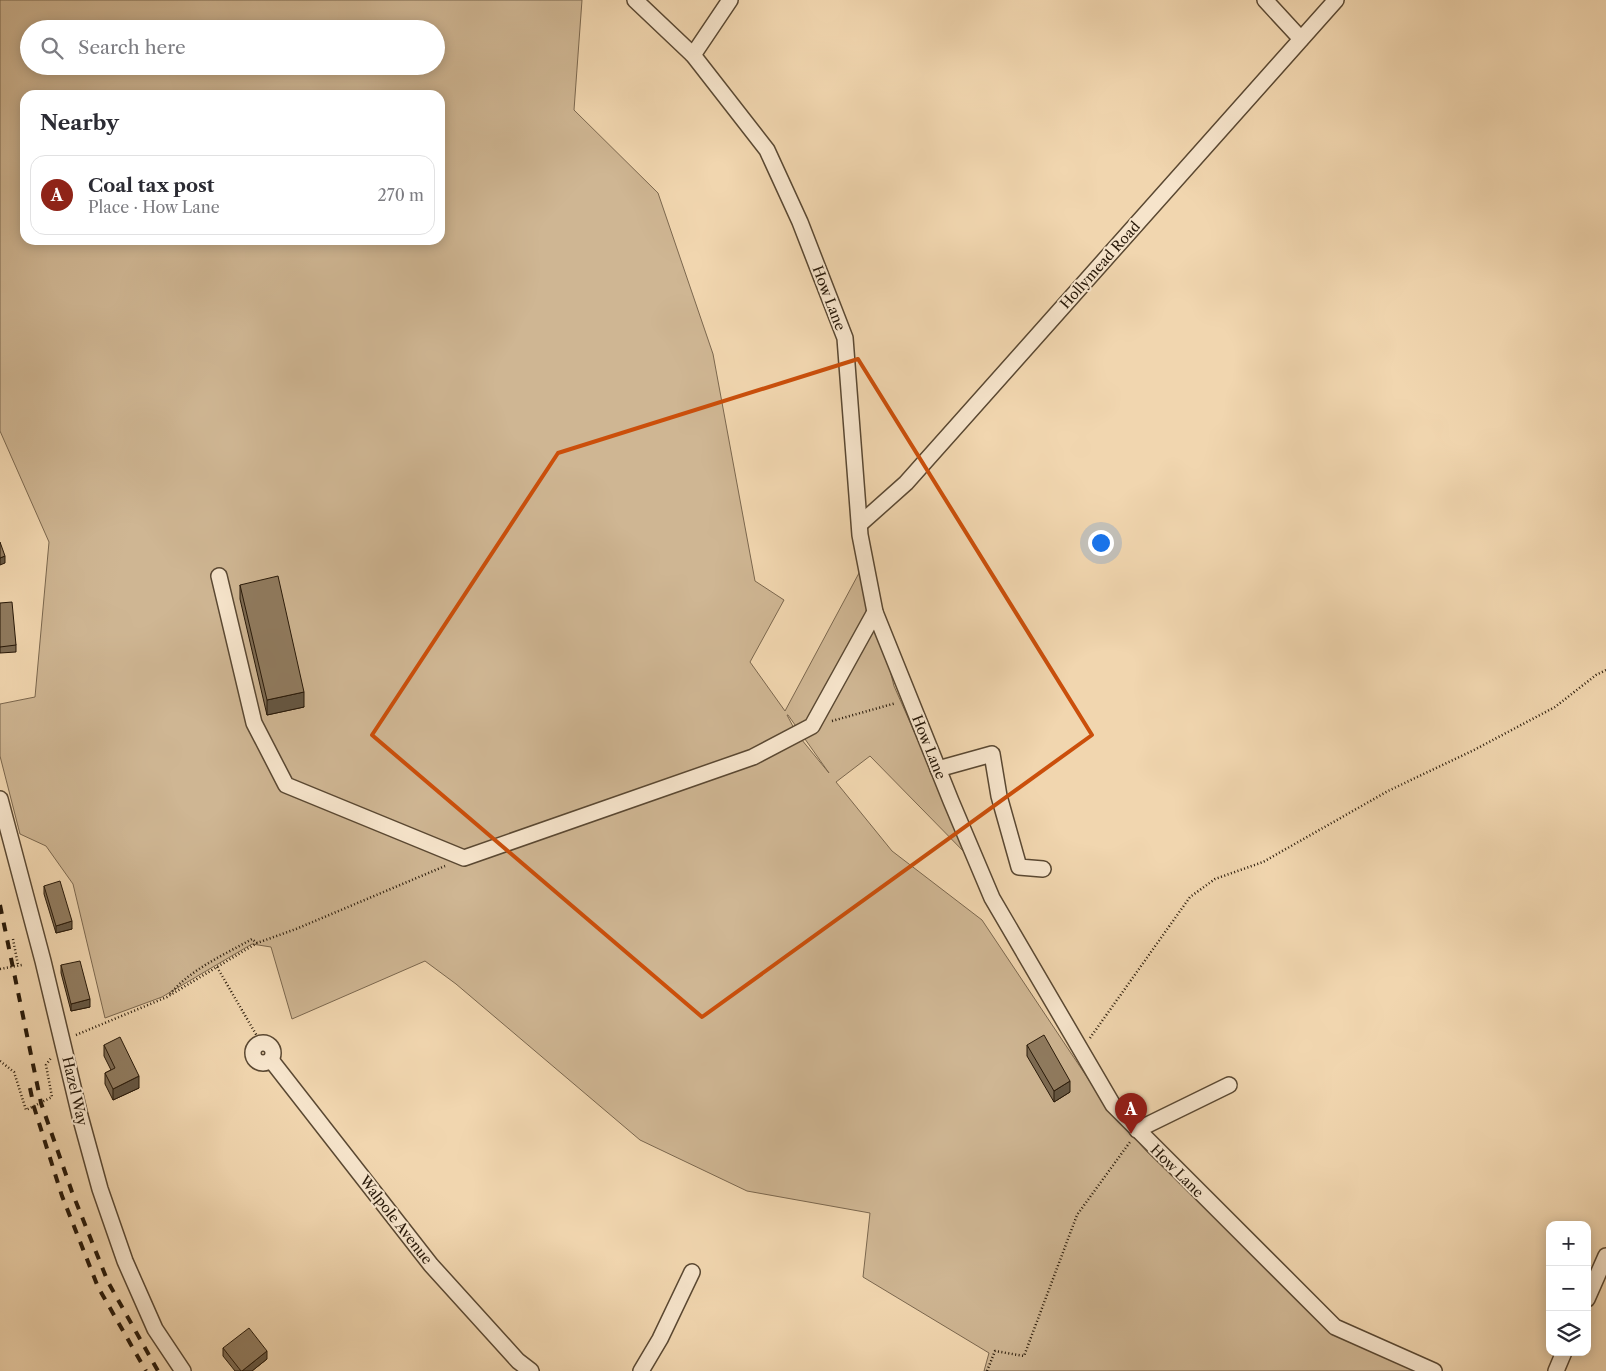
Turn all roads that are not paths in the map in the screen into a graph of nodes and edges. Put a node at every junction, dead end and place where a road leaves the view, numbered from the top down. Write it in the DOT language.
graph roads {
  1 [pos="635,0"];
  2 [pos="730,0"];
  3 [pos="1265,0"];
  4 [pos="1336,0"];
  5 [pos="1301,39"];
  6 [pos="693,55"];
  7 [pos="860,524"];
  8 [pos="218,576"];
  9 [pos="875,612"];
  10 [pos="938,769"];
  11 [pos="0,799"];
  12 [pos="1044,869"];
  13 [pos="261,1043"];
  14 [pos="1229,1085"];
  15 [pos="1137,1130"];
  16 [pos="1606,1256"];
  17 [pos="692,1272"];
  18 [pos="1591,1290"];
  19 [pos="1562,1356"];
  20 [pos="182,1371"];
  21 [pos="531,1371"];
  22 [pos="641,1371"];
  23 [pos="1434,1371"];
  24 [pos="1556,1371"];
  1 -- 6 [label="street, How Lane"];
  2 -- 6 [label="street"];
  3 -- 5 [label="street"];
  4 -- 5 [label="street, Hollymead Road"];
  5 -- 7 [label="street, Hollymead Road"];
  6 -- 7 [label="street, How Lane"];
  7 -- 9 [label="street, How Lane"];
  8 -- 9 [label="street"];
  9 -- 10 [label="street, How Lane"];
  10 -- 12 [label="street"];
  10 -- 15 [label="street, How Lane"];
  11 -- 20 [label="street, Hazel Way"];
  13 -- 21 [label="street, Walpole Avenue"];
  14 -- 15 [label="street"];
  15 -- 23 [label="street, How Lane"];
  16 -- 18 [label="street"];
  17 -- 22 [label="street"];
  19 -- 24 [label="street"];
}
